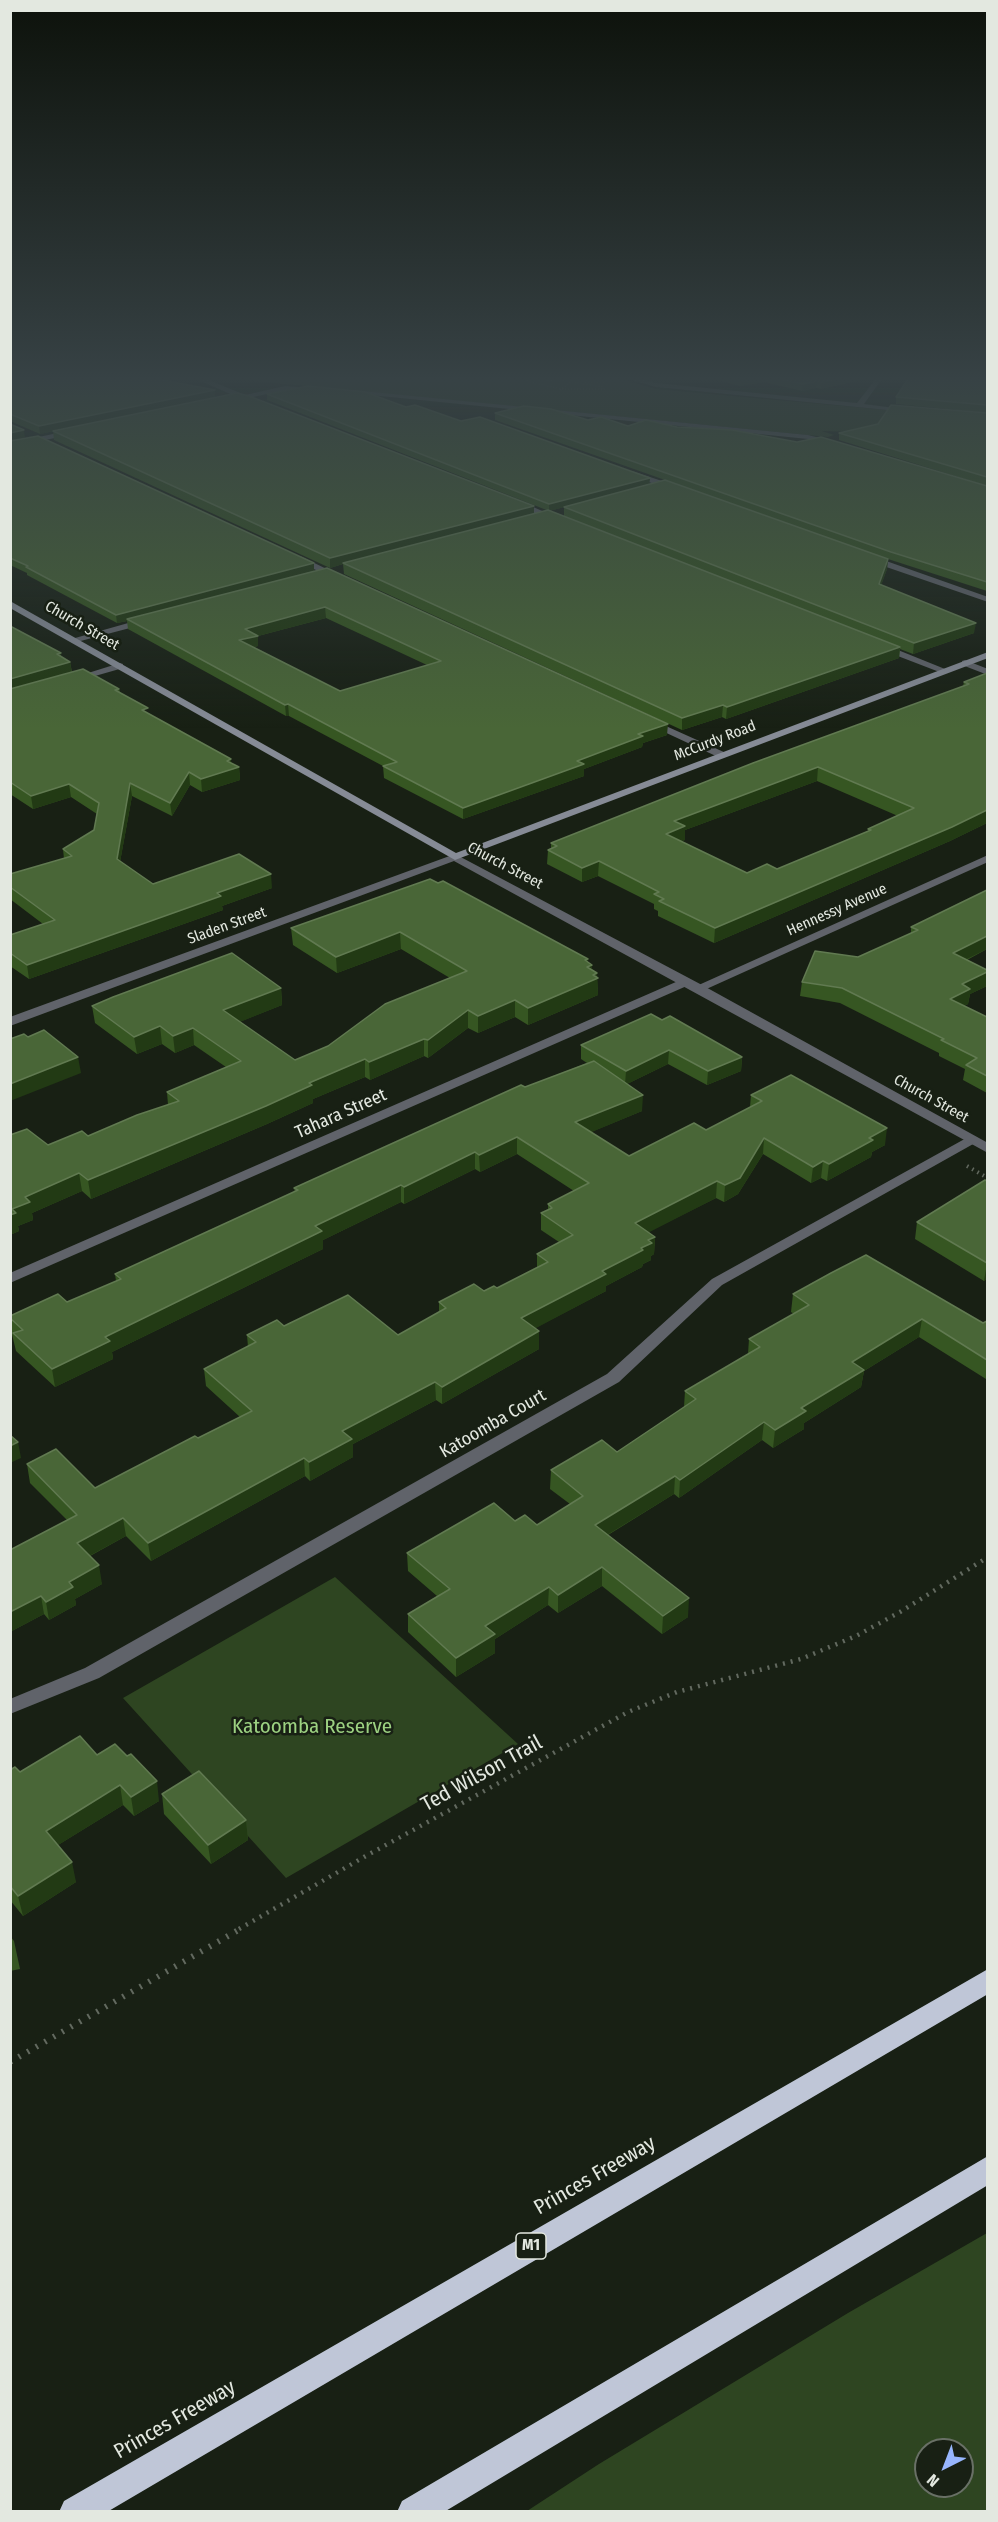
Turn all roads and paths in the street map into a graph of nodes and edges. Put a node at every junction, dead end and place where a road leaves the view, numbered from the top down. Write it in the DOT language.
graph roads {
  1 [pos="504,498"];
  2 [pos="568,510"];
  3 [pos="548,515"];
  4 [pos="534,519"];
  5 [pos="569,524"];
  6 [pos="290,555"];
  7 [pos="865,556"];
  8 [pos="344,569"];
  9 [pos="329,573"];
  10 [pos="316,576"];
  11 [pos="354,584"];
  12 [pos="987,600"];
  13 [pos="10,604"];
  14 [pos="158,618"];
  15 [pos="73,640"];
  16 [pos="868,641"];
  17 [pos="987,655"];
  18 [pos="965,663"];
  19 [pos="120,666"];
  20 [pos="945,670"];
  21 [pos="987,672"];
  22 [pos="64,682"];
  23 [pos="635,715"];
  24 [pos="722,755"];
  25 [pos="455,857"];
  26 [pos="987,858"];
  27 [pos="692,985"];
  28 [pos="10,1022"];
  29 [pos="970,1140"];
  30 [pos="987,1149"];
  31 [pos="967,1166"];
  32 [pos="987,1178"];
  33 [pos="10,1279"];
  34 [pos="987,1557"];
  35 [pos="10,1707"];
  36 [pos="987,1980"];
  37 [pos="10,2062"];
  38 [pos="987,2169"];
  39 [pos="75,2511"];
  40 [pos="412,2511"];
  1 -- 3 [label="street"];
  2 -- 3 [label="street"];
  3 -- 4 [label="street"];
  3 -- 5 [label="street"];
  6 -- 9 [label="street"];
  7 -- 12 [label="street"];
  8 -- 9 [label="street"];
  9 -- 10 [label="street"];
  9 -- 11 [label="street"];
  13 -- 15 [label="main road, Church Street"];
  14 -- 15 [label="street"];
  15 -- 19 [label="main road, Church Street"];
  16 -- 20 [label="street"];
  17 -- 18 [label="main road, McCurdy Road"];
  18 -- 20 [label="main road, McCurdy Road"];
  18 -- 21 [label="street"];
  19 -- 22 [label="street"];
  19 -- 25 [label="main road, Church Street"];
  20 -- 24 [label="main road, McCurdy Road"];
  23 -- 24 [label="street"];
  24 -- 25 [label="main road, McCurdy Road"];
  25 -- 27 [label="street, Church Street"];
  25 -- 28 [label="street, Sladen Street"];
  26 -- 27 [label="street, Hennessy Avenue"];
  27 -- 29 [label="street, Church Street"];
  27 -- 33 [label="street, Tahara Street"];
  29 -- 30 [label="street, Church Street"];
  29 -- 35 [label="street, Katoomba Court"];
  31 -- 32 [label="path"];
  34 -- 37 [label="path, Ted Wilson Trail"];
  36 -- 39 [label="highway, Princes Freeway / M1"];
  38 -- 40 [label="highway"];
}
